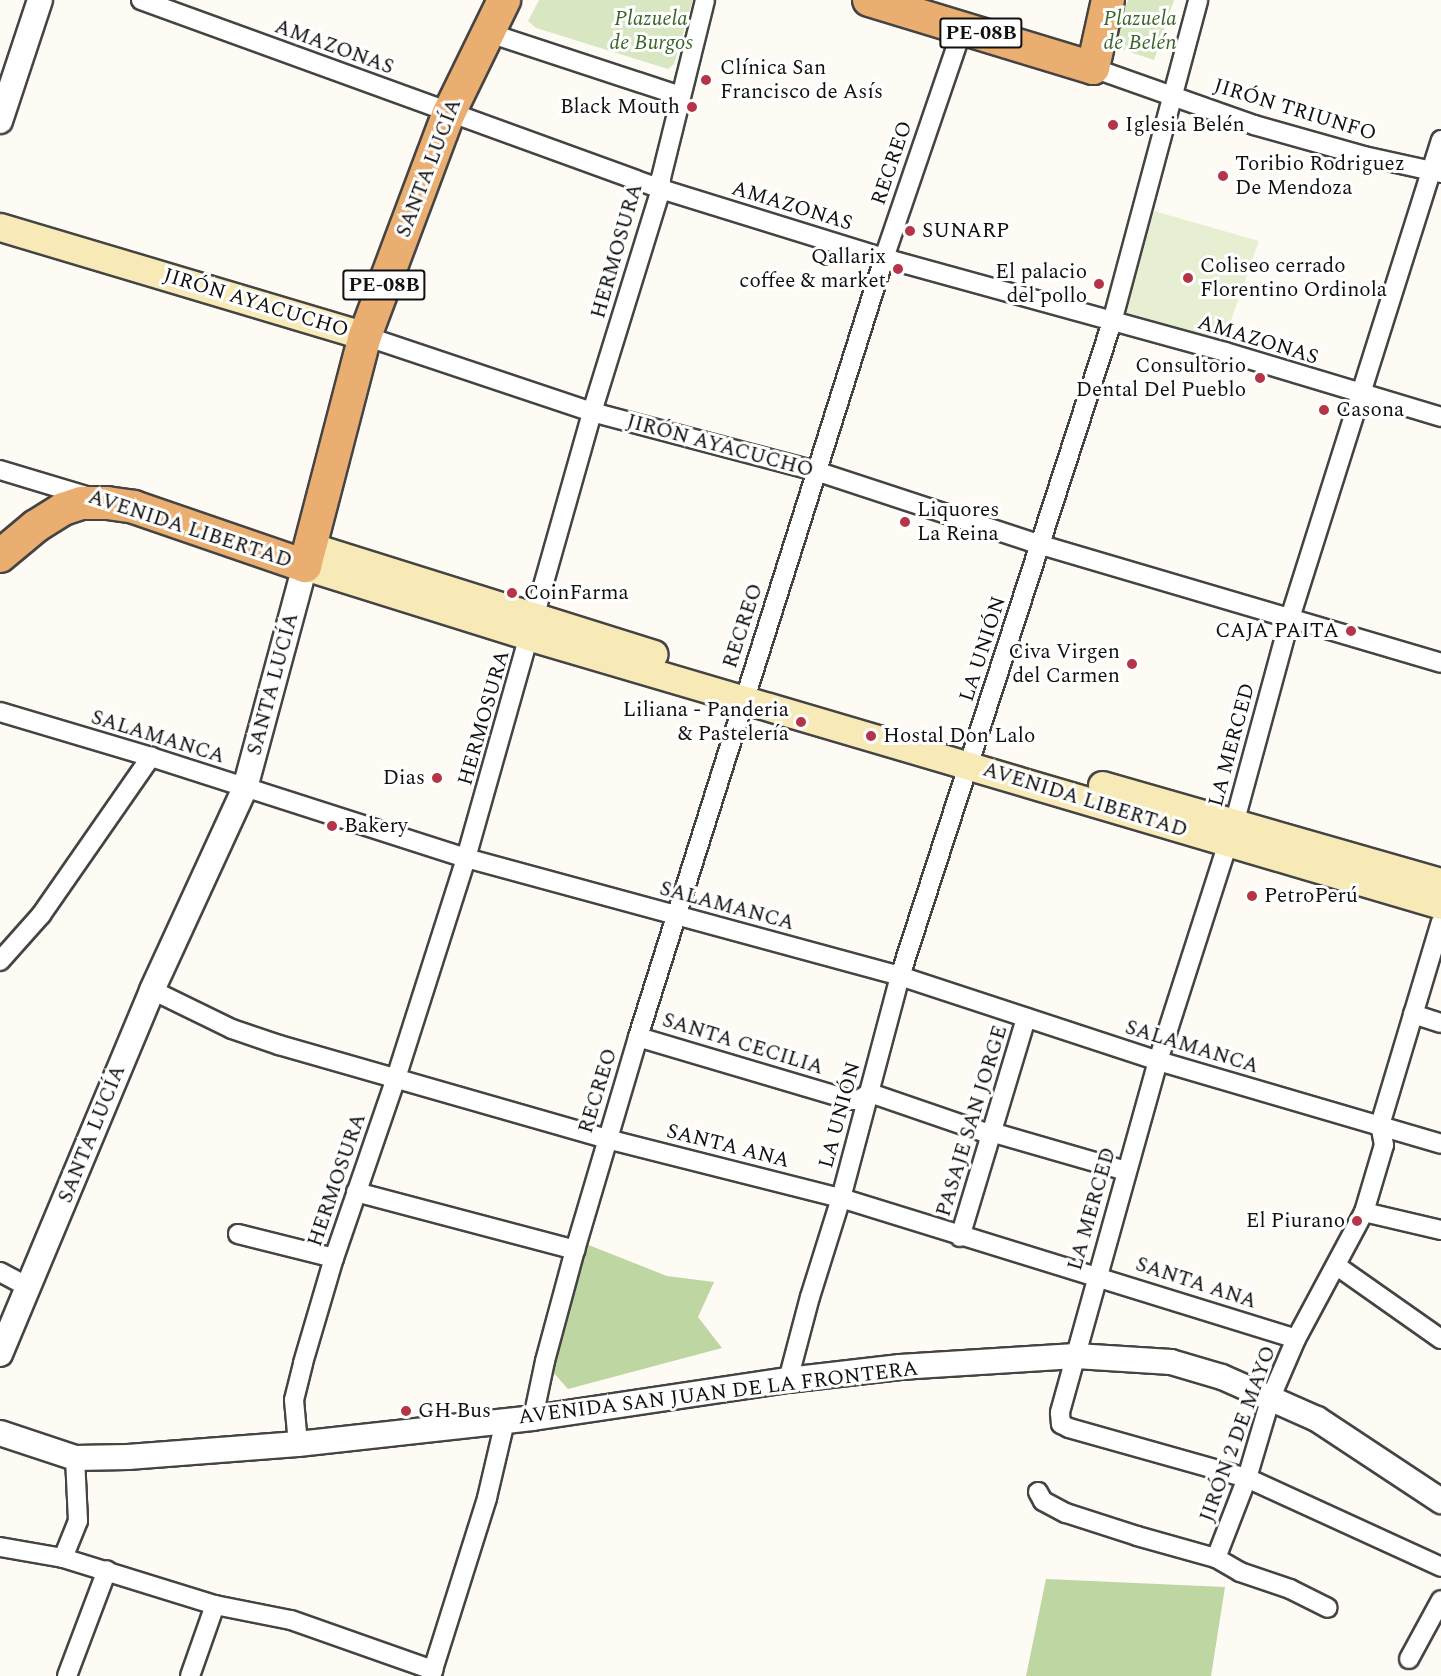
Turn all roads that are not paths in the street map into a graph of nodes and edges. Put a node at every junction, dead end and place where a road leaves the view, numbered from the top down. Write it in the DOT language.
graph roads {
  1 [pos="40,0"];
  2 [pos="141,0"];
  3 [pos="504,0"];
  4 [pos="705,0"];
  5 [pos="869,0"];
  6 [pos="1108,0"];
  7 [pos="1198,0"];
  8 [pos="963,27"];
  9 [pos="486,32"];
  10 [pos="1093,68"];
  11 [pos="1172,94"];
  12 [pos="681,96"];
  13 [pos="449,113"];
  14 [pos="0,122"];
  15 [pos="1441,140"];
  16 [pos="1436,171"];
  17 [pos="661,189"];
  18 [pos="0,227"];
  19 [pos="884,258"];
  20 [pos="1112,322"];
  21 [pos="365,336"];
  22 [pos="1360,393"];
  23 [pos="592,412"];
  24 [pos="1441,417"];
  25 [pos="0,470"];
  26 [pos="816,471"];
  27 [pos="68,490"];
  28 [pos="107,503"];
  29 [pos="0,538"];
  30 [pos="1041,544"];
  31 [pos="0,556"];
  32 [pos="307,556"];
  33 [pos="1290,618"];
  34 [pos="533,627"];
  35 [pos="1441,663"];
  36 [pos="746,692"];
  37 [pos="0,712"];
  38 [pos="151,757"];
  39 [pos="973,757"];
  40 [pos="245,788"];
  41 [pos="1231,833"];
  42 [pos="466,858"];
  43 [pos="1441,882"];
  44 [pos="1441,905"];
  45 [pos="678,916"];
  46 [pos="1441,922"];
  47 [pos="0,961"];
  48 [pos="900,976"];
  49 [pos="152,990"];
  50 [pos="1413,1014"];
  51 [pos="1026,1018"];
  52 [pos="1441,1023"];
  53 [pos="638,1037"];
  54 [pos="1158,1061"];
  55 [pos="396,1078"];
  56 [pos="870,1093"];
  57 [pos="1380,1125"];
  58 [pos="992,1132"];
  59 [pos="606,1139"];
  60 [pos="1441,1144"];
  61 [pos="1126,1171"];
  62 [pos="356,1192"];
  63 [pos="841,1198"];
  64 [pos="1364,1212"];
  65 [pos="1441,1230"];
  66 [pos="238,1234"];
  67 [pos="960,1237"];
  68 [pos="575,1250"];
  69 [pos="334,1257"];
  70 [pos="1337,1266"];
  71 [pos="0,1272"];
  72 [pos="1096,1275"];
  73 [pos="30,1288"];
  74 [pos="1296,1339"];
  75 [pos="1441,1339"];
  76 [pos="0,1354"];
  77 [pos="1076,1356"];
  78 [pos="788,1380"];
  79 [pos="1271,1396"];
  80 [pos="533,1418"];
  81 [pos="505,1421"];
  82 [pos="0,1432"];
  83 [pos="298,1444"];
  84 [pos="75,1458"];
  85 [pos="1247,1478"];
  86 [pos="1038,1492"];
  87 [pos="1441,1502"];
  88 [pos="0,1547"];
  89 [pos="63,1558"];
  90 [pos="1216,1558"];
  91 [pos="1441,1567"];
  92 [pos="107,1570"];
  93 [pos="1441,1600"];
  94 [pos="215,1605"];
  95 [pos="1328,1608"];
  96 [pos="1409,1659"];
  97 [pos="432,1673"];
  98 [pos="67,1676"];
  99 [pos="190,1676"];
  1 -- 14 [label="street"];
  2 -- 13 [label="street, AMAZONAS"];
  3 -- 9 [label="highway, SANTA LUCÍA / PE-08B"];
  4 -- 12 [label="street, HERMOSURA"];
  5 -- 8 [label="highway, PE-08B"];
  6 -- 10 [label="highway"];
  7 -- 11 [label="street, LA UNIÓN"];
  8 -- 10 [label="highway, PE-08B"];
  8 -- 19 [label="street, RECREO"];
  9 -- 12 [label="street"];
  9 -- 13 [label="highway, SANTA LUCÍA / PE-08B"];
  10 -- 11 [label="street, JIRÓN TRIUNFO"];
  11 -- 16 [label="street, JIRÓN TRIUNFO"];
  11 -- 20 [label="street, LA UNIÓN"];
  12 -- 17 [label="street, HERMOSURA"];
  13 -- 17 [label="street, AMAZONAS"];
  13 -- 21 [label="highway, SANTA LUCÍA / PE-08B"];
  15 -- 16 [label="street, LA MERCED"];
  16 -- 22 [label="street, LA MERCED"];
  17 -- 19 [label="street, AMAZONAS"];
  17 -- 23 [label="street, HERMOSURA"];
  18 -- 21 [label="main road, JIRÓN AYACUCHO"];
  19 -- 20 [label="street, AMAZONAS"];
  19 -- 26 [label="street, RECREO"];
  20 -- 22 [label="street, AMAZONAS"];
  20 -- 30 [label="street, LA UNIÓN"];
  21 -- 23 [label="street, JIRÓN AYACUCHO"];
  21 -- 32 [label="highway, SANTA LUCÍA / PE-08B"];
  22 -- 24 [label="street, AMAZONAS"];
  22 -- 33 [label="street, LA MERCED"];
  23 -- 26 [label="street, JIRÓN AYACUCHO"];
  23 -- 34 [label="street, HERMOSURA"];
  25 -- 27 [label="street"];
  26 -- 30 [label="street, JIRÓN AYACUCHO"];
  26 -- 36 [label="street, RECREO"];
  27 -- 28 [label="street, AVENIDA LIBERTAD"];
  27 -- 29 [label="highway"];
  27 -- 32 [label="highway, AVENIDA LIBERTAD"];
  28 -- 31 [label="highway"];
  28 -- 32 [label="highway, AVENIDA LIBERTAD"];
  30 -- 33 [label="street, JIRÓN AYACUCHO"];
  30 -- 39 [label="street, LA UNIÓN"];
  32 -- 34 [label="main road, AVENIDA LIBERTAD"];
  32 -- 40 [label="street, SANTA LUCÍA"];
  33 -- 35 [label="street, JIRÓN AYACUCHO"];
  33 -- 41 [label="street, LA MERCED"];
  34 -- 36 [label="main road, AVENIDA LIBERTAD"];
  34 -- 42 [label="street, HERMOSURA"];
  36 -- 39 [label="main road, AVENIDA LIBERTAD"];
  36 -- 45 [label="street, RECREO"];
  37 -- 38 [label="street, SALAMANCA"];
  38 -- 40 [label="street, SALAMANCA"];
  38 -- 47 [label="street"];
  39 -- 41 [label="main road, AVENIDA LIBERTAD"];
  39 -- 48 [label="street, LA UNIÓN"];
  40 -- 42 [label="street, SALAMANCA"];
  40 -- 49 [label="street, SANTA LUCÍA"];
  41 -- 43 [label="main road, AVENIDA LIBERTAD"];
  41 -- 44 [label="main road, AVENIDA LIBERTAD"];
  41 -- 54 [label="street, LA MERCED"];
  42 -- 45 [label="street, SALAMANCA"];
  42 -- 55 [label="street, HERMOSURA"];
  45 -- 48 [label="street, SALAMANCA"];
  45 -- 53 [label="street, RECREO"];
  46 -- 50 [label="street, JIRÓN 2 DE MAYO"];
  48 -- 51 [label="street, SALAMANCA"];
  48 -- 56 [label="street, LA UNIÓN"];
  49 -- 55 [label="street, SANTA ANA"];
  49 -- 73 [label="street, SANTA LUCÍA"];
  50 -- 52 [label="street"];
  50 -- 57 [label="street, JIRÓN 2 DE MAYO"];
  51 -- 54 [label="street, SALAMANCA"];
  51 -- 58 [label="street, PASAJE SAN JORGE"];
  53 -- 56 [label="street, SANTA CECILIA"];
  53 -- 59 [label="street, RECREO"];
  54 -- 57 [label="street, SALAMANCA"];
  54 -- 61 [label="street, LA MERCED"];
  55 -- 59 [label="street, SANTA ANA"];
  55 -- 62 [label="street, HERMOSURA"];
  56 -- 58 [label="street"];
  56 -- 63 [label="street, LA UNIÓN"];
  57 -- 60 [label="street, SALAMANCA"];
  57 -- 64 [label="street, JIRÓN 2 DE MAYO"];
  58 -- 61 [label="street"];
  58 -- 67 [label="street, PASAJE SAN JORGE"];
  59 -- 63 [label="street, SANTA ANA"];
  59 -- 68 [label="street, RECREO"];
  61 -- 72 [label="street, LA MERCED"];
  62 -- 68 [label="street"];
  62 -- 69 [label="street, HERMOSURA"];
  63 -- 67 [label="street, SANTA ANA"];
  63 -- 78 [label="street, LA UNIÓN"];
  64 -- 65 [label="street"];
  64 -- 70 [label="street, JIRÓN 2 DE MAYO"];
  66 -- 69 [label="street"];
  67 -- 72 [label="street, SANTA ANA"];
  68 -- 80 [label="street, RECREO"];
  69 -- 83 [label="street, HERMOSURA"];
  70 -- 74 [label="street, JIRÓN 2 DE MAYO"];
  70 -- 75 [label="street"];
  71 -- 73 [label="street"];
  72 -- 74 [label="street, SANTA ANA"];
  72 -- 77 [label="street, LA MERCED"];
  73 -- 76 [label="street, SANTA LUCÍA"];
  74 -- 79 [label="street, JIRÓN 2 DE MAYO"];
  77 -- 78 [label="street, AVENIDA SAN JUAN DE LA FRONTERA"];
  77 -- 79 [label="street, AVENIDA SAN JUAN DE LA FRONTERA"];
  77 -- 85 [label="street, LA MERCED"];
  78 -- 80 [label="street, AVENIDA SAN JUAN DE LA FRONTERA"];
  79 -- 85 [label="street, JIRÓN 2 DE MAYO"];
  79 -- 87 [label="street, AVENIDA SAN JUAN DE LA FRONTERA"];
  80 -- 81 [label="street, AVENIDA SAN JUAN DE LA FRONTERA"];
  81 -- 83 [label="street, AVENIDA SAN JUAN DE LA FRONTERA"];
  81 -- 97 [label="street"];
  82 -- 84 [label="street, AVENIDA SAN JUAN DE LA FRONTERA"];
  83 -- 84 [label="street, AVENIDA SAN JUAN DE LA FRONTERA"];
  84 -- 89 [label="street"];
  85 -- 90 [label="street, JIRÓN 2 DE MAYO"];
  85 -- 91 [label="street"];
  86 -- 90 [label="street"];
  88 -- 89 [label="street"];
  89 -- 92 [label="street"];
  90 -- 95 [label="street"];
  92 -- 94 [label="street"];
  92 -- 98 [label="street"];
  93 -- 96 [label="street"];
  94 -- 97 [label="street"];
  94 -- 99 [label="street"];
}
